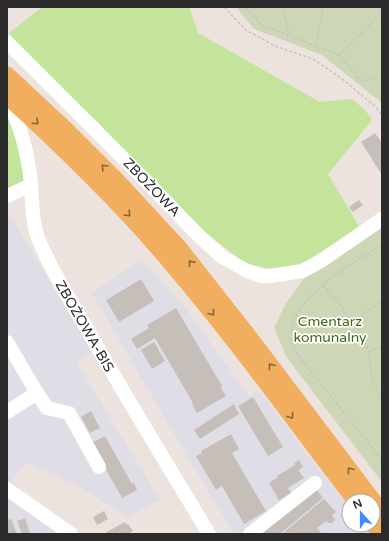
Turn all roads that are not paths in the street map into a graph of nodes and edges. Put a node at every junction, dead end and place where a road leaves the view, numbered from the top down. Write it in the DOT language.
graph roads {
  1 [pos="7,42"];
  2 [pos="7,75"];
  3 [pos="7,96"];
  4 [pos="7,100"];
  5 [pos="31,185"];
  6 [pos="7,196"];
  7 [pos="382,219"];
  8 [pos="7,342"];
  9 [pos="37,393"];
  10 [pos="7,412"];
  11 [pos="99,467"];
  12 [pos="315,483"];
  13 [pos="7,489"];
  14 [pos="350,493"];
  15 [pos="367,493"];
  16 [pos="70,534"];
  17 [pos="209,534"];
  18 [pos="250,534"];
  1 -- 7 [label="street, ZBOŻOWA"];
  15 -- 2 [label="main road, one-way"];
  3 -- 14 [label="main road, one-way"];
  4 -- 5 [label="street, ZBOŻOWA-BIS"];
  5 -- 6 [label="street"];
  5 -- 17 [label="street, ZBOŻOWA-BIS"];
  8 -- 9 [label="street"];
  9 -- 10 [label="street"];
  9 -- 11 [label="street"];
  12 -- 18 [label="street"];
  13 -- 16 [label="street"];
}
